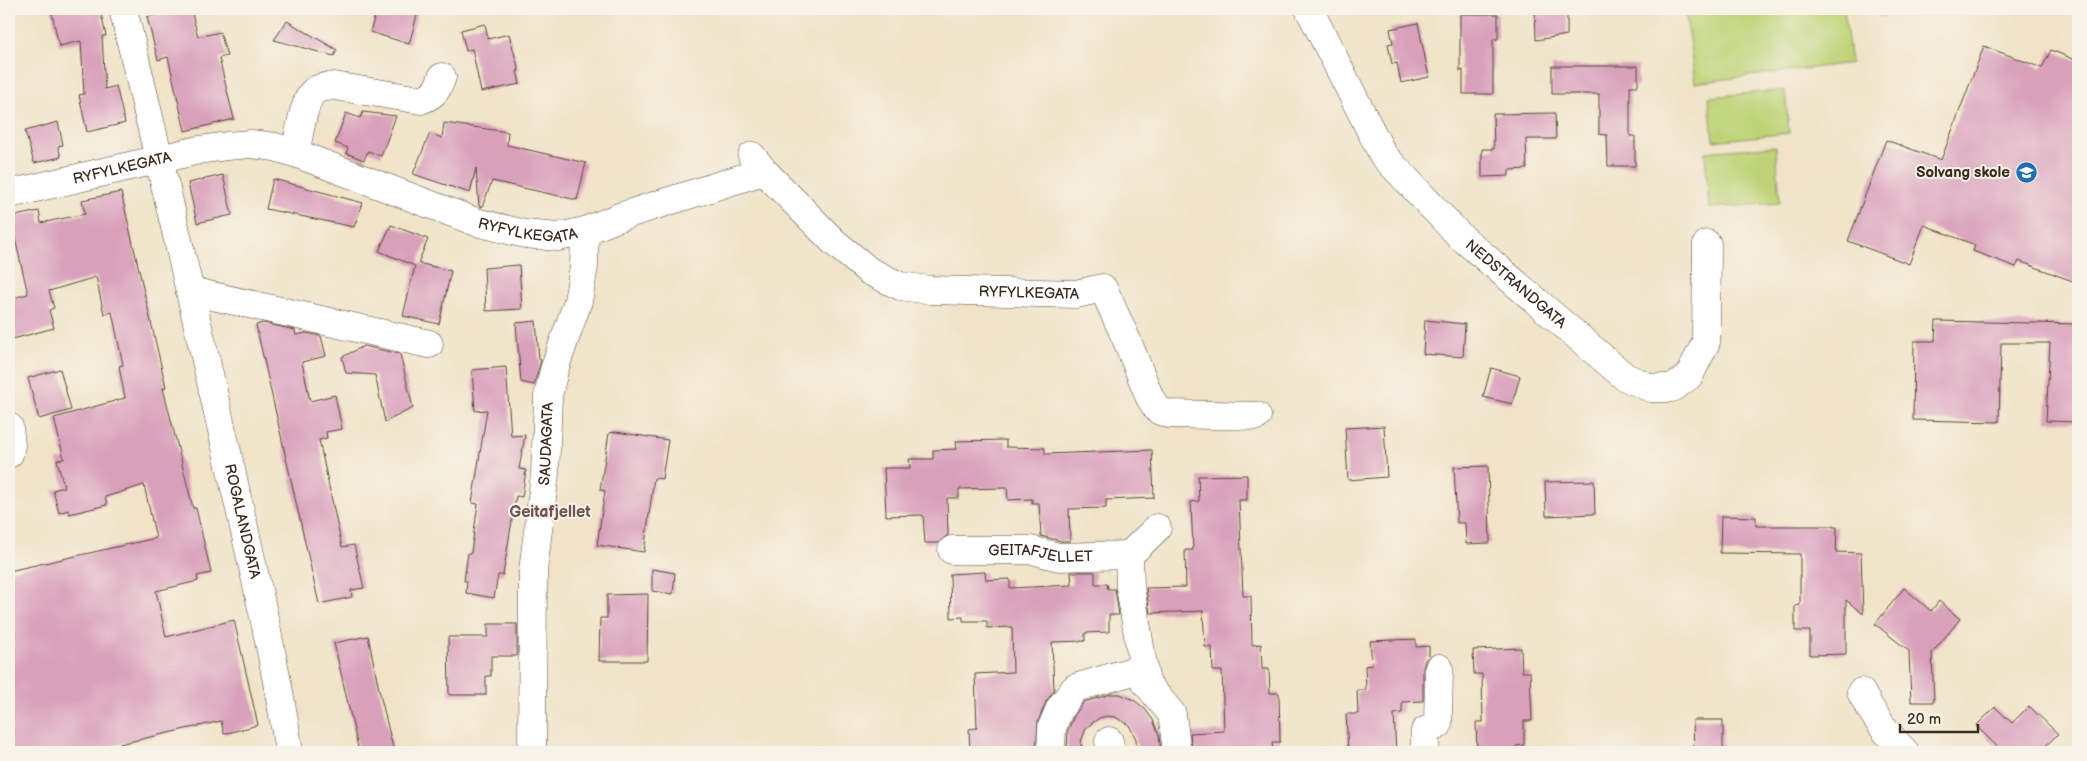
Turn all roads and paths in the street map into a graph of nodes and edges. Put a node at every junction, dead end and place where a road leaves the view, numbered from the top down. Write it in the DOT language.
graph roads {
  1 [pos="123,9"];
  2 [pos="1309,9"];
  3 [pos="442,77"];
  4 [pos="295,153"];
  5 [pos="160,159"];
  6 [pos="9,194"];
  7 [pos="585,232"];
  8 [pos="1706,244"];
  9 [pos="190,292"];
  10 [pos="429,344"];
  11 [pos="1257,416"];
  12 [pos="9,427"];
  13 [pos="9,454"];
  14 [pos="1157,528"];
  15 [pos="952,550"];
  16 [pos="1129,555"];
  17 [pos="1143,668"];
  18 [pos="1439,668"];
  19 [pos="1861,692"];
  20 [pos="289,752"];
  21 [pos="532,752"];
  22 [pos="1051,752"];
  23 [pos="1177,752"];
  24 [pos="1425,752"];
  25 [pos="1905,752"];
  1 -- 5 [label="street, ROGALANDGATA"];
  2 -- 8 [label="street, NEDSTRANDGATA"];
  3 -- 4 [label="street"];
  4 -- 5 [label="street, RYFYLKEGATA"];
  4 -- 7 [label="street, RYFYLKEGATA"];
  5 -- 6 [label="street, RYFYLKEGATA"];
  5 -- 9 [label="street, ROGALANDGATA"];
  7 -- 11 [label="street, RYFYLKEGATA"];
  7 -- 21 [label="street, SAUDAGATA"];
  9 -- 10 [label="street"];
  9 -- 20 [label="street, ROGALANDGATA"];
  12 -- 13 [label="street"];
  14 -- 16 [label="street"];
  15 -- 16 [label="street, GEITAFJELLET"];
  16 -- 17 [label="street"];
  17 -- 22 [label="street"];
  17 -- 23 [label="street"];
  18 -- 24 [label="street"];
  19 -- 25 [label="street"];
}
